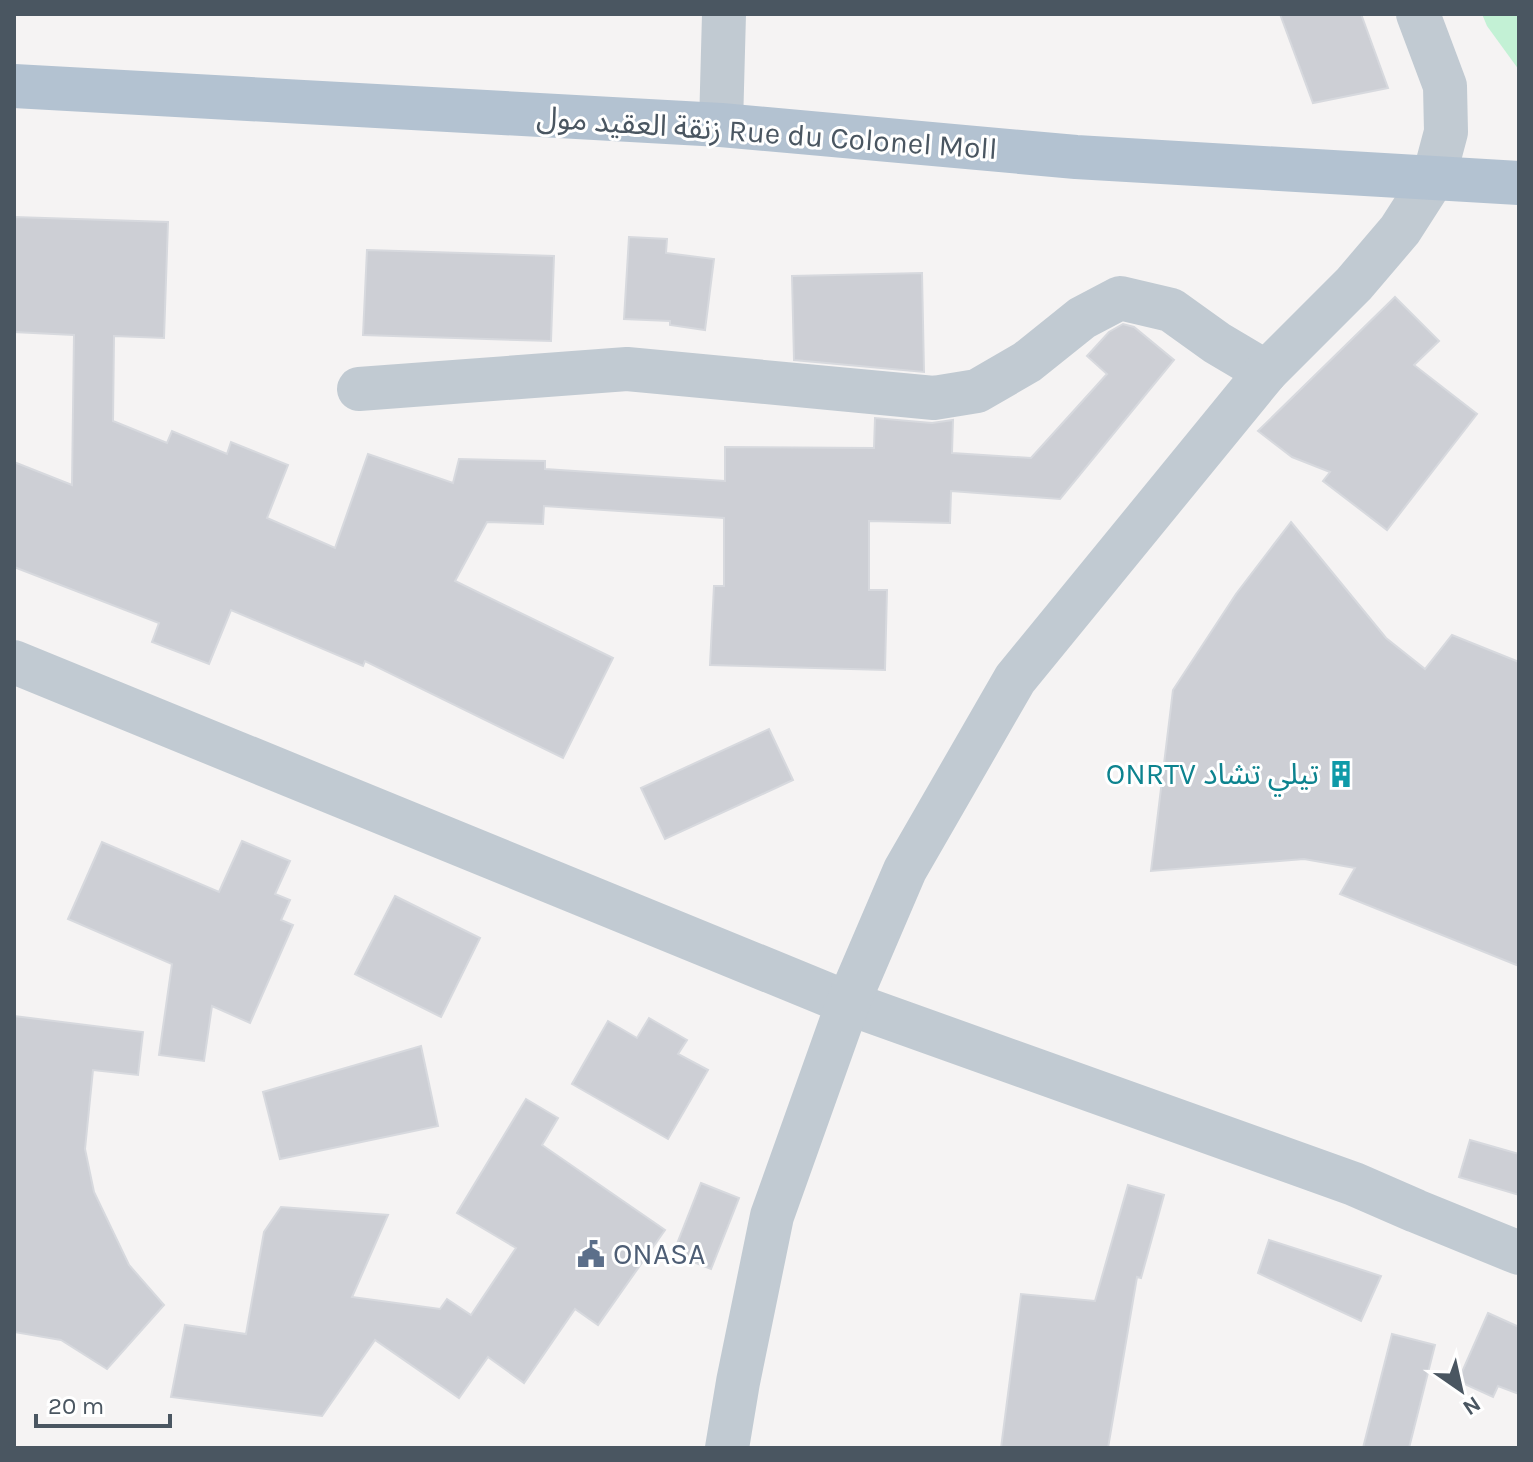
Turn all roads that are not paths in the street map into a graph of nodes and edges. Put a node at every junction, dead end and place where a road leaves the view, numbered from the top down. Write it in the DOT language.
graph roads {
  1 [pos="724,14"];
  2 [pos="1418,14"];
  3 [pos="14,86"];
  4 [pos="721,125"];
  5 [pos="1434,177"];
  6 [pos="1519,183"];
  7 [pos="1266,372"];
  8 [pos="359,389"];
  9 [pos="14,662"];
  10 [pos="848,1003"];
  11 [pos="1519,1253"];
  12 [pos="727,1448"];
  1 -- 4 [label="street"];
  2 -- 5 [label="street"];
  3 -- 4 [label="main road, زنقة العقيد مول Rue du Colonel Moll"];
  4 -- 5 [label="main road, زنقة العقيد مول Rue du Colonel Moll"];
  5 -- 6 [label="main road, زنقة العقيد مول Rue du Colonel Moll"];
  5 -- 7 [label="street"];
  7 -- 8 [label="street"];
  7 -- 10 [label="street"];
  9 -- 10 [label="street"];
  10 -- 11 [label="street"];
  10 -- 12 [label="street"];
}
